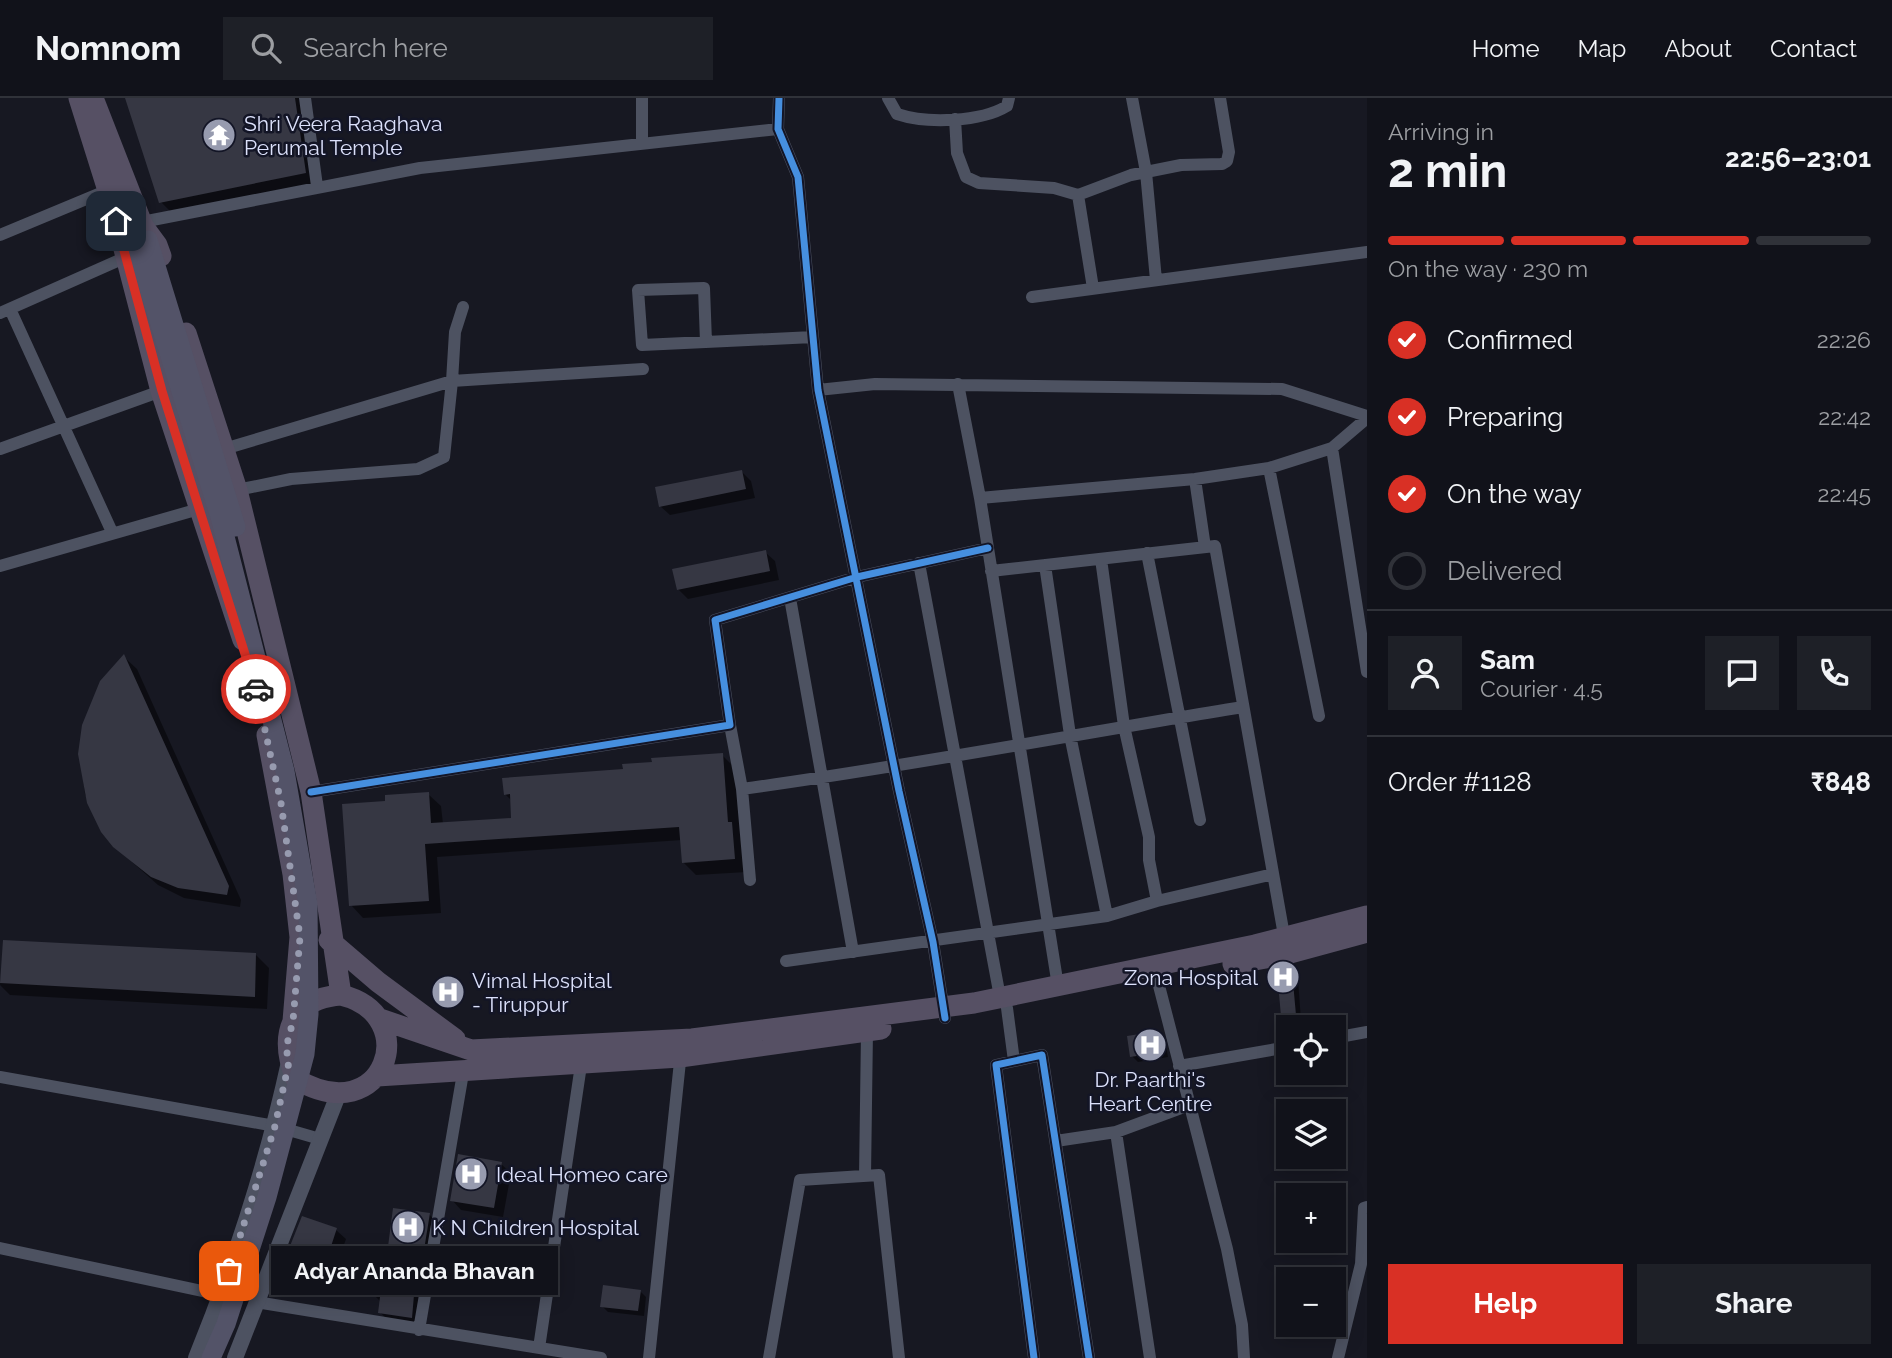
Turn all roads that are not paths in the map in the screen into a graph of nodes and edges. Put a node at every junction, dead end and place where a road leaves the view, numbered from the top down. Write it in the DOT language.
graph roads {
  1 [pos="79,98"];
  2 [pos="93,98"];
  3 [pos="304,98"];
  4 [pos="642,98"];
  5 [pos="779,98"];
  6 [pos="888,98"];
  7 [pos="1009,98"];
  8 [pos="1132,98"];
  9 [pos="1220,98"];
  10 [pos="956,119"];
  11 [pos="778,129"];
  12 [pos="642,144"];
  13 [pos="1146,172"];
  14 [pos="317,186"];
  15 [pos="108,190"];
  16 [pos="1078,195"];
  17 [pos="140,229"];
  18 [pos="0,235"];
  19 [pos="1367,252"];
  20 [pos="124,258"];
  21 [pos="1156,280"];
  22 [pos="1093,288"];
  23 [pos="1032,297"];
  24 [pos="463,307"];
  25 [pos="5,311"];
  26 [pos="813,337"];
  27 [pos="706,342"];
  28 [pos="643,369"];
  29 [pos="452,381"];
  30 [pos="958,384"];
  31 [pos="818,390"];
  32 [pos="162,391"];
  33 [pos="1367,417"];
  34 [pos="62,427"];
  35 [pos="1332,448"];
  36 [pos="0,449"];
  37 [pos="224,449"];
  38 [pos="1269,468"];
  39 [pos="1195,478"];
  40 [pos="237,490"];
  41 [pos="980,498"];
  42 [pos="199,509"];
  43 [pos="111,532"];
  44 [pos="1205,547"];
  45 [pos="988,548"];
  46 [pos="1147,553"];
  47 [pos="1101,559"];
  48 [pos="919,563"];
  49 [pos="1045,565"];
  50 [pos="0,566"];
  51 [pos="991,571"];
  52 [pos="857,577"];
  53 [pos="790,598"];
  54 [pos="1367,672"];
  55 [pos="1244,707"];
  56 [pos="1319,716"];
  57 [pos="1179,718"];
  58 [pos="730,725"];
  59 [pos="1124,726"];
  60 [pos="1070,735"];
  61 [pos="1017,743"];
  62 [pos="956,756"];
  63 [pos="895,768"];
  64 [pos="824,778"];
  65 [pos="742,789"];
  66 [pos="311,792"];
  67 [pos="1200,820"];
  68 [pos="1273,874"];
  69 [pos="750,880"];
  70 [pos="1157,901"];
  71 [pos="1107,916"];
  72 [pos="1367,916"];
  73 [pos="1047,924"];
  74 [pos="1367,932"];
  75 [pos="990,935"];
  76 [pos="300,937"];
  77 [pos="331,941"];
  78 [pos="933,942"];
  79 [pos="1286,946"];
  80 [pos="853,952"];
  81 [pos="786,961"];
  82 [pos="1157,978"];
  83 [pos="1058,986"];
  84 [pos="341,995"];
  85 [pos="1003,1003"];
  86 [pos="945,1012"];
  87 [pos="380,1019"];
  88 [pos="293,1021"];
  89 [pos="867,1031"];
  90 [pos="1367,1032"];
  91 [pos="1346,1036"];
  92 [pos="682,1048"];
  93 [pos="1276,1048"];
  94 [pos="471,1050"];
  95 [pos="1014,1061"];
  96 [pos="289,1062"];
  97 [pos="581,1065"];
  98 [pos="1179,1066"];
  99 [pos="463,1073"];
  100 [pos="0,1076"];
  101 [pos="377,1076"];
  102 [pos="338,1095"];
  103 [pos="1189,1105"];
  104 [pos="275,1126"];
  105 [pos="1116,1132"];
  106 [pos="320,1139"];
  107 [pos="1056,1141"];
  108 [pos="865,1176"];
  109 [pos="1366,1206"];
  110 [pos="0,1248"];
  111 [pos="221,1295"];
  112 [pos="256,1302"];
  113 [pos="419,1330"];
  114 [pos="538,1348"];
  115 [pos="196,1358"];
  116 [pos="211,1358"];
  117 [pos="222,1358"];
  118 [pos="235,1358"];
  119 [pos="601,1358"];
  120 [pos="649,1358"];
  121 [pos="769,1358"];
  122 [pos="900,1358"];
  123 [pos="1034,1358"];
  124 [pos="1089,1358"];
  125 [pos="1150,1358"];
  126 [pos="1244,1358"];
  127 [pos="1338,1358"];
  1 -- 15 [label="highway"];
  2 -- 17 [label="highway"];
  3 -- 14 [label="street"];
  4 -- 12 [label="street"];
  5 -- 11 [label="street"];
  6 -- 10 [label="street"];
  7 -- 10 [label="street"];
  8 -- 13 [label="street"];
  9 -- 13 [label="street"];
  10 -- 16 [label="street"];
  11 -- 12 [label="street"];
  11 -- 26 [label="street"];
  12 -- 14 [label="street"];
  13 -- 16 [label="street"];
  13 -- 21 [label="street"];
  14 -- 17 [label="street"];
  15 -- 18 [label="street"];
  15 -- 20 [label="highway"];
  16 -- 22 [label="street"];
  17 -- 37 [label="highway"];
  17 -- 116 [label="main road, bridge"];
  17 -- 117 [label="main road, bridge"];
  19 -- 21 [label="street"];
  20 -- 25 [label="street"];
  20 -- 32 [label="highway"];
  21 -- 22 [label="street"];
  22 -- 23 [label="street"];
  24 -- 29 [label="street"];
  25 -- 34 [label="street"];
  26 -- 27 [label="street"];
  26 -- 31 [label="street"];
  27 -- 27 [label="street"];
  28 -- 29 [label="street"];
  29 -- 37 [label="street"];
  29 -- 40 [label="street"];
  30 -- 31 [label="street"];
  30 -- 33 [label="street"];
  30 -- 41 [label="street"];
  31 -- 52 [label="street"];
  32 -- 34 [label="street"];
  32 -- 42 [label="highway"];
  33 -- 35 [label="street"];
  34 -- 36 [label="street"];
  34 -- 43 [label="street"];
  35 -- 38 [label="street"];
  35 -- 54 [label="street"];
  37 -- 40 [label="highway"];
  38 -- 39 [label="street"];
  38 -- 56 [label="street"];
  39 -- 41 [label="street"];
  39 -- 44 [label="street"];
  40 -- 66 [label="highway"];
  41 -- 45 [label="street"];
  42 -- 43 [label="street"];
  42 -- 76 [label="highway"];
  43 -- 50 [label="street"];
  44 -- 46 [label="street"];
  44 -- 55 [label="street"];
  45 -- 48 [label="street"];
  45 -- 51 [label="street"];
  46 -- 47 [label="street"];
  46 -- 57 [label="street"];
  47 -- 49 [label="street"];
  47 -- 59 [label="street"];
  48 -- 52 [label="street"];
  48 -- 62 [label="street"];
  49 -- 51 [label="street"];
  49 -- 60 [label="street"];
  51 -- 61 [label="street"];
  52 -- 53 [label="street"];
  52 -- 63 [label="street"];
  53 -- 58 [label="street"];
  53 -- 64 [label="street"];
  55 -- 57 [label="street"];
  55 -- 68 [label="street"];
  57 -- 59 [label="street"];
  57 -- 67 [label="street"];
  58 -- 65 [label="street"];
  58 -- 66 [label="street"];
  59 -- 60 [label="street"];
  59 -- 70 [label="street"];
  60 -- 61 [label="street"];
  60 -- 71 [label="street"];
  61 -- 62 [label="street"];
  61 -- 73 [label="street"];
  62 -- 63 [label="street"];
  62 -- 75 [label="street"];
  63 -- 64 [label="street"];
  63 -- 78 [label="street"];
  64 -- 65 [label="street"];
  64 -- 80 [label="street"];
  65 -- 69 [label="street"];
  66 -- 77 [label="highway"];
  68 -- 70 [label="street"];
  68 -- 79 [label="street"];
  70 -- 71 [label="street"];
  71 -- 73 [label="street"];
  72 -- 79 [label="highway"];
  73 -- 75 [label="street"];
  73 -- 83 [label="street"];
  74 -- 79 [label="highway"];
  75 -- 78 [label="street"];
  75 -- 85 [label="street"];
  76 -- 77 [label="highway"];
  76 -- 88 [label="highway"];
  77 -- 84 [label="highway"];
  77 -- 94 [label="highway"];
  78 -- 80 [label="street"];
  78 -- 86 [label="street"];
  79 -- 82 [label="highway"];
  79 -- 83 [label="highway"];
  80 -- 81 [label="street"];
  82 -- 85 [label="highway"];
  82 -- 98 [label="street"];
  83 -- 85 [label="highway"];
  84 -- 87 [label="highway"];
  84 -- 88 [label="highway"];
  85 -- 86 [label="highway"];
  85 -- 95 [label="street"];
  86 -- 89 [label="highway"];
  86 -- 92 [label="highway"];
  87 -- 94 [label="highway"];
  87 -- 101 [label="highway"];
  88 -- 96 [label="highway"];
  89 -- 92 [label="highway"];
  89 -- 108 [label="street"];
  90 -- 91 [label="street"];
  92 -- 94 [label="highway"];
  92 -- 97 [label="highway"];
  92 -- 120 [label="street"];
  93 -- 98 [label="street"];
  95 -- 107 [label="street"];
  95 -- 123 [label="street"];
  96 -- 102 [label="highway"];
  96 -- 104 [label="street"];
  97 -- 99 [label="highway"];
  97 -- 114 [label="street"];
  98 -- 103 [label="street"];
  99 -- 101 [label="highway"];
  99 -- 113 [label="street"];
  100 -- 104 [label="street"];
  101 -- 102 [label="highway"];
  102 -- 106 [label="street"];
  103 -- 105 [label="street"];
  103 -- 126 [label="street"];
  104 -- 106 [label="street"];
  104 -- 111 [label="street"];
  105 -- 107 [label="street"];
  105 -- 125 [label="street"];
  106 -- 112 [label="street"];
  107 -- 124 [label="street"];
  108 -- 121 [label="street"];
  108 -- 122 [label="street"];
  109 -- 127 [label="street"];
  110 -- 111 [label="street"];
  111 -- 115 [label="street"];
  112 -- 113 [label="street"];
  112 -- 118 [label="street"];
  113 -- 114 [label="street"];
  114 -- 119 [label="street"];
}
